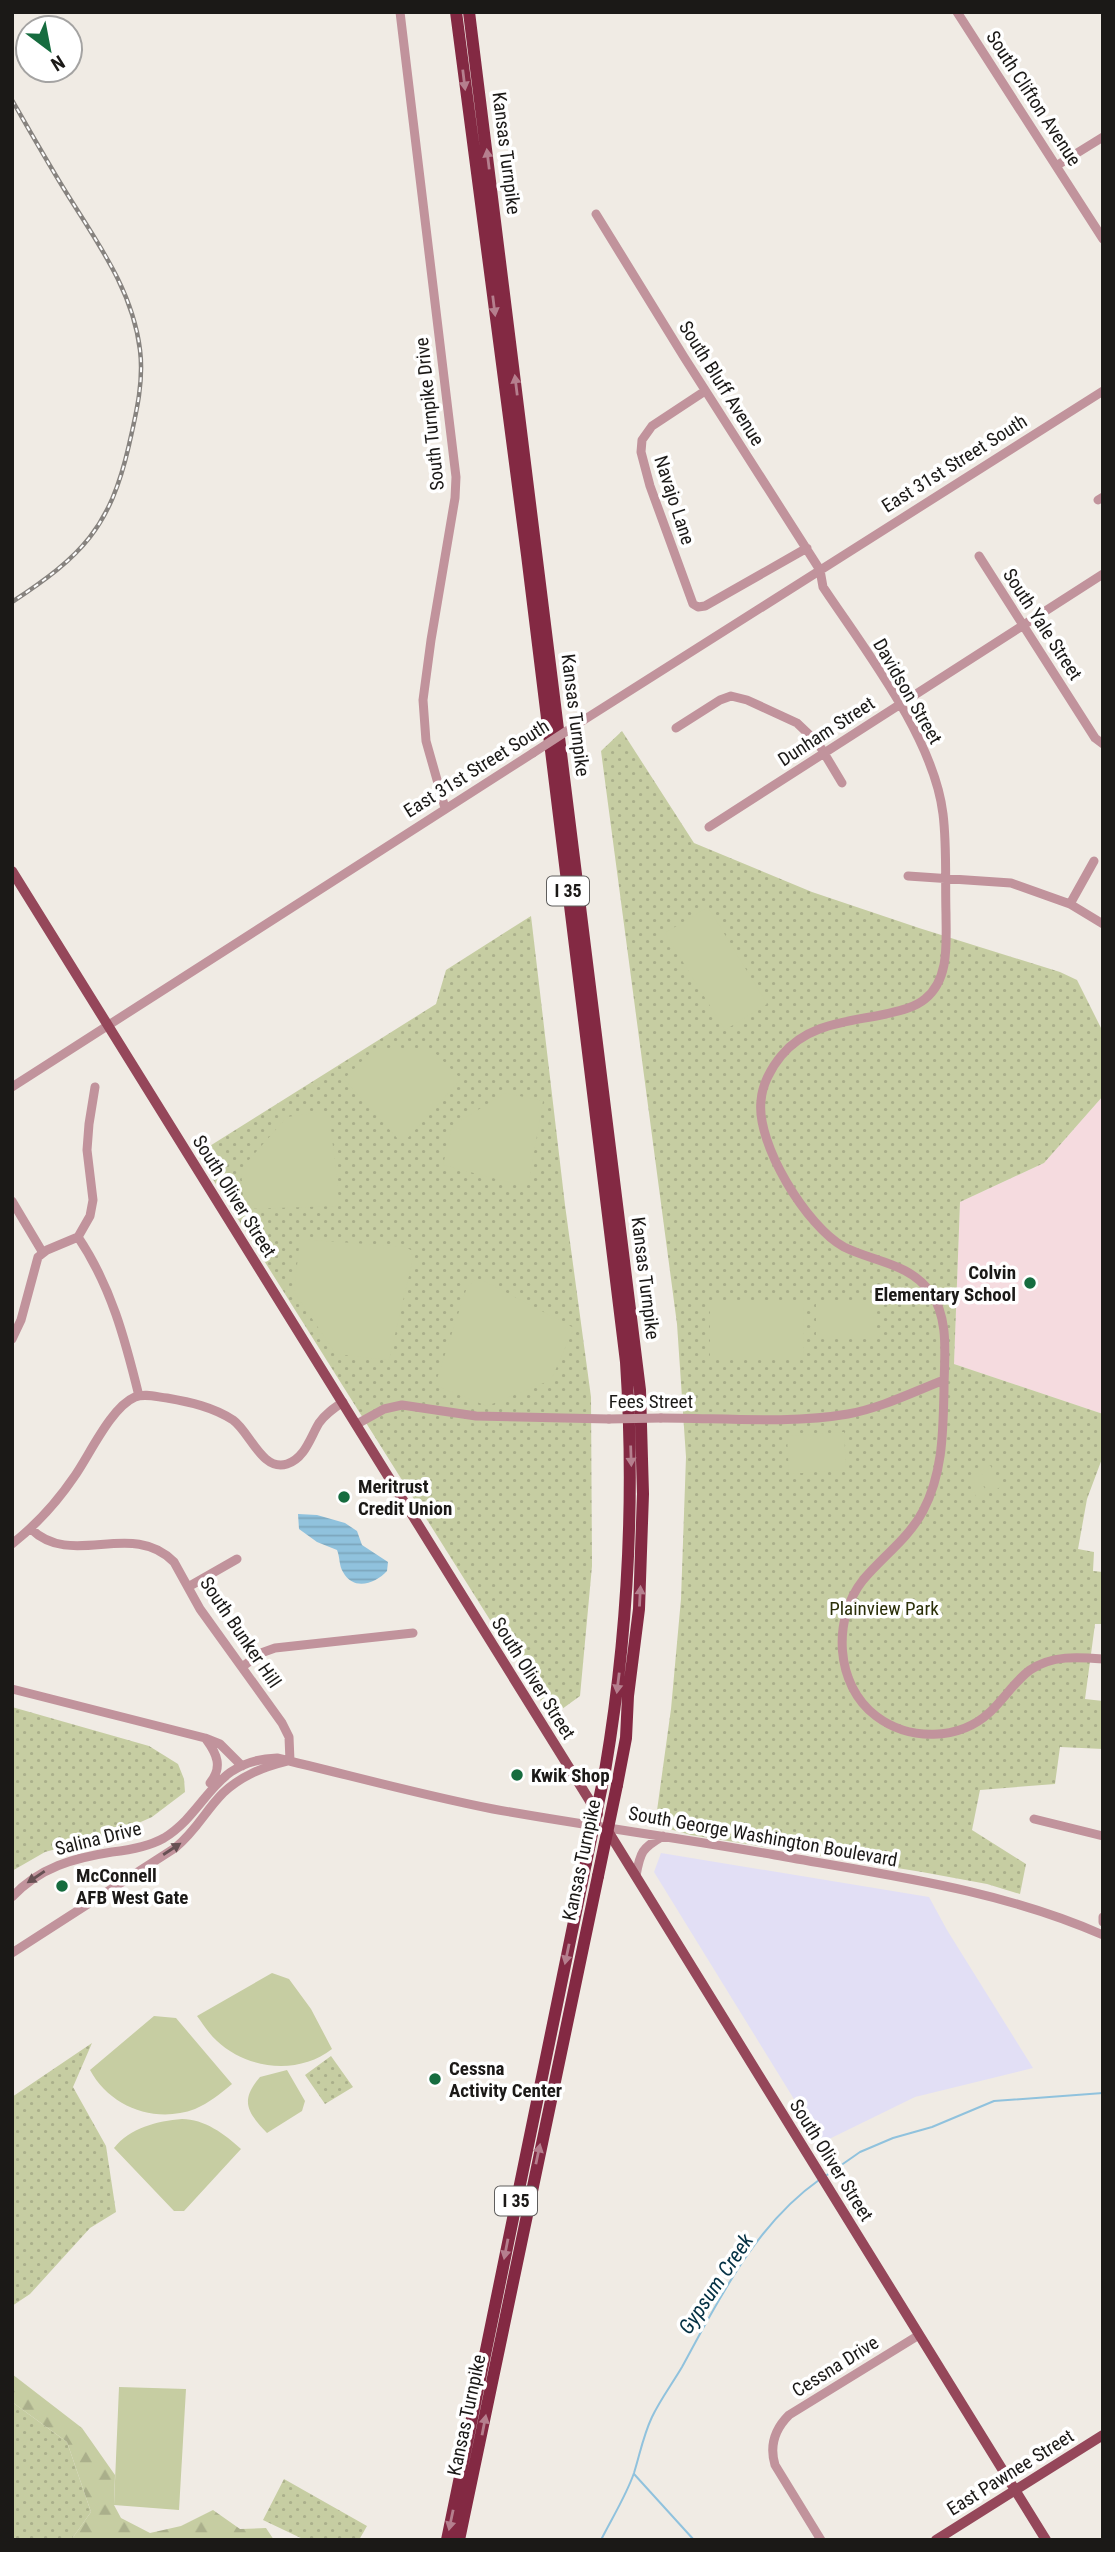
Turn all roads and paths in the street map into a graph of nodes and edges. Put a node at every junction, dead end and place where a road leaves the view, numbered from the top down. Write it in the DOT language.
graph roads {
  1 [pos="400,12"];
  2 [pos="456,12"];
  3 [pos="471,12"];
  4 [pos="957,12"];
  5 [pos="1103,137"];
  6 [pos="1056,166"];
  7 [pos="596,214"];
  8 [pos="1103,239"];
  9 [pos="705,391"];
  10 [pos="1100,393"];
  11 [pos="1103,403"];
  12 [pos="807,548"];
  13 [pos="979,556"];
  14 [pos="820,570"];
  15 [pos="1103,574"];
  16 [pos="1023,626"];
  17 [pos="899,705"];
  18 [pos="676,728"];
  19 [pos="1103,744"];
  20 [pos="824,753"];
  21 [pos="842,783"];
  22 [pos="445,808"];
  23 [pos="709,827"];
  24 [pos="1094,862"];
  25 [pos="12,871"];
  26 [pos="908,876"];
  27 [pos="945,877"];
  28 [pos="1070,904"];
  29 [pos="1103,924"];
  30 [pos="108,1025"];
  31 [pos="12,1087"];
  32 [pos="95,1087"];
  33 [pos="12,1202"];
  34 [pos="78,1237"];
  35 [pos="43,1253"];
  36 [pos="12,1339"];
  37 [pos="944,1380"];
  38 [pos="139,1396"];
  39 [pos="343,1402"];
  40 [pos="357,1424"];
  41 [pos="31,1529"];
  42 [pos="12,1544"];
  43 [pos="237,1559"];
  44 [pos="188,1587"];
  45 [pos="413,1633"];
  46 [pos="1103,1660"];
  47 [pos="242,1667"];
  48 [pos="12,1689"];
  49 [pos="205,1738"];
  50 [pos="290,1761"];
  51 [pos="239,1766"];
  52 [pos="264,1767"];
  53 [pos="235,1784"];
  54 [pos="200,1802"];
  55 [pos="1034,1819"];
  56 [pos="606,1828"];
  57 [pos="663,1836"];
  58 [pos="1103,1836"];
  59 [pos="636,1876"];
  60 [pos="12,1897"];
  61 [pos="1103,1917"];
  62 [pos="1103,1922"];
  63 [pos="1103,1935"];
  64 [pos="12,1953"];
  65 [pos="919,2335"];
  66 [pos="1103,2435"];
  67 [pos="1015,2491"];
  68 [pos="447,2540"];
  69 [pos="459,2540"];
  70 [pos="821,2540"];
  71 [pos="936,2540"];
  72 [pos="1046,2540"];
  1 -- 22 [label="street, South Turnpike Drive"];
  2 -- 68 [label="highway, Kansas Turnpike / I 35, one-way, bridge"];
  69 -- 3 [label="highway, Kansas Turnpike / I 35, one-way, bridge"];
  4 -- 6 [label="street, South Clifton Avenue"];
  5 -- 6 [label="street"];
  6 -- 8 [label="street, South Clifton Avenue"];
  7 -- 9 [label="street, South Bluff Avenue"];
  9 -- 12 [label="street, South Bluff Avenue"];
  9 -- 12 [label="street, Navajo Lane"];
  10 -- 11 [label="street"];
  10 -- 14 [label="street, East 31st Street South"];
  12 -- 14 [label="street, South Bluff Avenue"];
  13 -- 16 [label="street, South Yale Street"];
  14 -- 17 [label="street, Davidson Street"];
  14 -- 22 [label="street, East 31st Street South, bridge"];
  15 -- 16 [label="street, Dunham Street"];
  16 -- 17 [label="street, Dunham Street"];
  16 -- 19 [label="street, South Yale Street"];
  17 -- 20 [label="street, Dunham Street"];
  17 -- 27 [label="street, Davidson Street"];
  18 -- 20 [label="street"];
  20 -- 21 [label="street"];
  20 -- 23 [label="street, Dunham Street"];
  22 -- 30 [label="street, East 31st Street South"];
  24 -- 28 [label="street"];
  25 -- 30 [label="main road, South Oliver Street"];
  26 -- 27 [label="street"];
  27 -- 28 [label="street"];
  27 -- 37 [label="street, Davidson Street"];
  28 -- 29 [label="street"];
  30 -- 31 [label="street, East 31st Street South"];
  30 -- 39 [label="main road, South Oliver Street"];
  32 -- 34 [label="street"];
  33 -- 35 [label="street"];
  34 -- 35 [label="street"];
  34 -- 38 [label="street"];
  35 -- 36 [label="street"];
  37 -- 40 [label="street, Fees Street, bridge"];
  37 -- 46 [label="street"];
  38 -- 39 [label="street"];
  38 -- 41 [label="street"];
  39 -- 40 [label="main road, South Oliver Street"];
  40 -- 56 [label="main road, South Oliver Street"];
  41 -- 42 [label="street"];
  41 -- 44 [label="street, South Bunker Hill"];
  43 -- 44 [label="street"];
  44 -- 47 [label="street, South Bunker Hill"];
  45 -- 47 [label="street"];
  47 -- 50 [label="street, South Bunker Hill"];
  48 -- 49 [label="street"];
  49 -- 51 [label="street"];
  49 -- 54 [label="street"];
  50 -- 51 [label="street, Salina Drive"];
  50 -- 52 [label="street, Salina Drive"];
  50 -- 56 [label="street, South George Washington Boulevard"];
  51 -- 52 [label="street"];
  51 -- 53 [label="street"];
  51 -- 54 [label="street, Salina Drive"];
  52 -- 53 [label="street, Salina Drive"];
  64 -- 53 [label="street, Salina Drive, one-way"];
  54 -- 60 [label="street, Salina Drive, one-way"];
  55 -- 58 [label="street"];
  56 -- 57 [label="street, South George Washington Boulevard"];
  56 -- 59 [label="main road, South Oliver Street"];
  57 -- 59 [label="street"];
  57 -- 63 [label="street, South George Washington Boulevard"];
  59 -- 65 [label="main road, South Oliver Street"];
  61 -- 62 [label="street"];
  65 -- 67 [label="main road, South Oliver Street"];
  65 -- 70 [label="street, Cessna Drive"];
  66 -- 67 [label="main road, East Pawnee Street"];
  67 -- 71 [label="main road, East Pawnee Street"];
  67 -- 72 [label="main road, South Oliver Street"];
}
